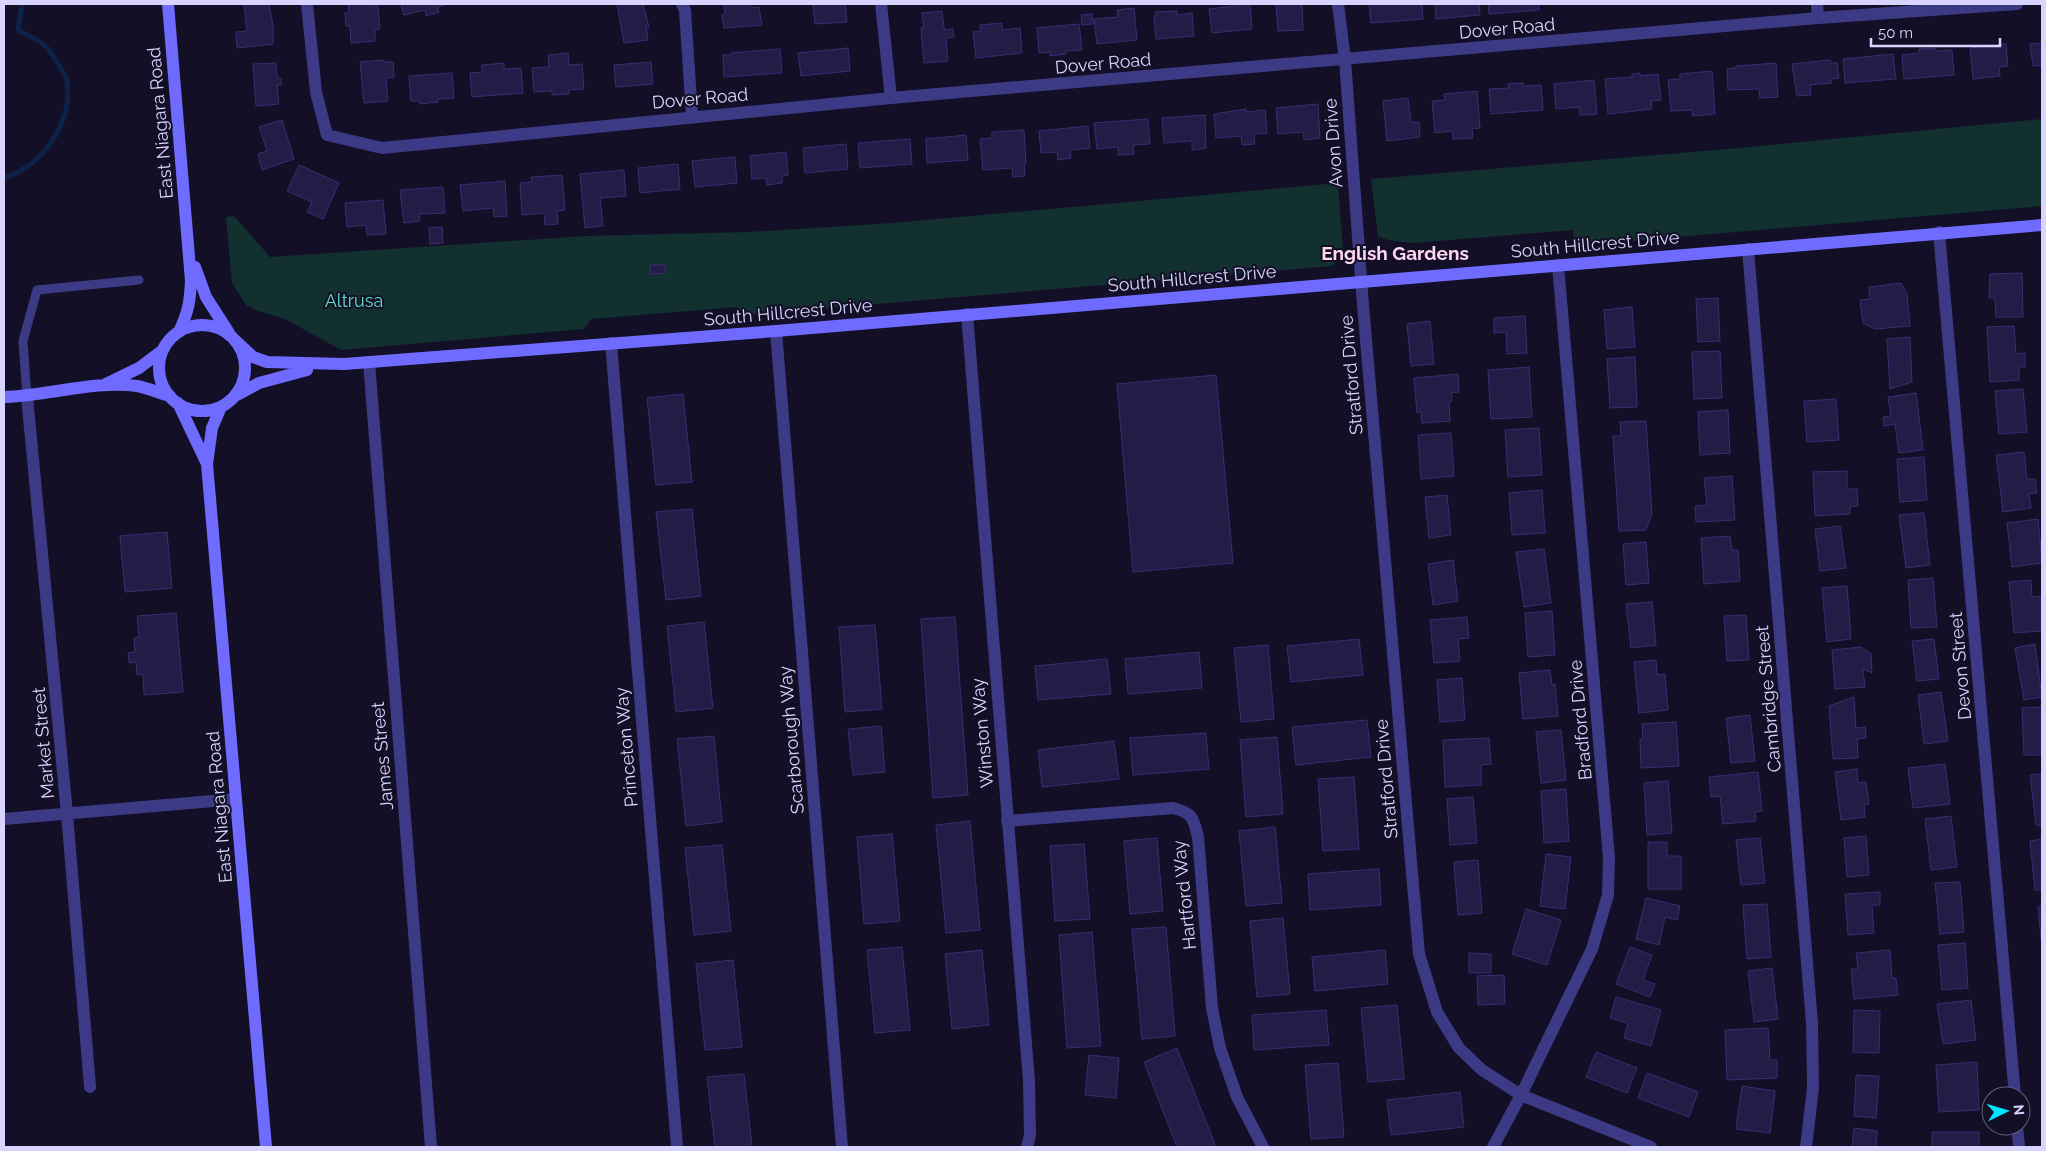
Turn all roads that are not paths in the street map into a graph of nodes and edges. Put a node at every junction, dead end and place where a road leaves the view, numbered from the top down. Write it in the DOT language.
graph roads {
  1 [pos="168,4"];
  2 [pos="308,4"];
  3 [pos="682,4"];
  4 [pos="881,4"];
  5 [pos="1338,4"];
  6 [pos="1817,4"];
  7 [pos="2016,4"];
  8 [pos="1818,18"];
  9 [pos="1345,60"];
  10 [pos="891,98"];
  11 [pos="692,116"];
  12 [pos="2042,225"];
  13 [pos="1939,232"];
  14 [pos="188,240"];
  15 [pos="1748,248"];
  16 [pos="1558,265"];
  17 [pos="139,280"];
  18 [pos="1361,281"];
  19 [pos="967,314"];
  20 [pos="776,331"];
  21 [pos="179,332"];
  22 [pos="233,338"];
  23 [pos="611,343"];
  24 [pos="163,350"];
  25 [pos="368,362"];
  26 [pos="344,364"];
  27 [pos="99,386"];
  28 [pos="27,396"];
  29 [pos="4,397"];
  30 [pos="174,400"];
  31 [pos="226,403"];
  32 [pos="207,464"];
  33 [pos="236,799"];
  34 [pos="67,814"];
  35 [pos="4,819"];
  36 [pos="1007,821"];
  37 [pos="2014,1086"];
  38 [pos="90,1087"];
  39 [pos="1521,1095"];
  40 [pos="266,1147"];
  41 [pos="431,1147"];
  42 [pos="677,1147"];
  43 [pos="842,1147"];
  44 [pos="1026,1147"];
  45 [pos="1263,1147"];
  46 [pos="1493,1147"];
  47 [pos="1651,1147"];
  48 [pos="1806,1147"];
  1 -- 14 [label="street, East Niagara Road"];
  2 -- 11 [label="street, Dover Road"];
  3 -- 11 [label="street"];
  4 -- 10 [label="street"];
  5 -- 9 [label="street, Avon Drive"];
  6 -- 8 [label="street"];
  7 -- 8 [label="street, Dover Road"];
  8 -- 9 [label="street, Dover Road"];
  9 -- 10 [label="street, Dover Road"];
  9 -- 18 [label="street, Avon Drive"];
  10 -- 11 [label="street, Dover Road"];
  12 -- 13 [label="street, South Hillcrest Drive"];
  13 -- 15 [label="street, South Hillcrest Drive"];
  13 -- 37 [label="street, Devon Street"];
  14 -- 21 [label="street, East Niagara Road"];
  14 -- 22 [label="street, East Niagara Road"];
  15 -- 16 [label="street, South Hillcrest Drive"];
  15 -- 48 [label="street, Cambridge Street"];
  16 -- 18 [label="street, South Hillcrest Drive"];
  16 -- 39 [label="street, Bradford Drive"];
  17 -- 28 [label="lane"];
  18 -- 19 [label="street, South Hillcrest Drive"];
  18 -- 39 [label="street, Stratford Drive"];
  19 -- 20 [label="street, South Hillcrest Drive"];
  19 -- 36 [label="street, Winston Way"];
  20 -- 23 [label="street, South Hillcrest Drive"];
  20 -- 43 [label="street, Scarborough Way"];
  21 -- 22 [label="street"];
  21 -- 24 [label="street"];
  22 -- 26 [label="street, South Hillcrest Drive"];
  22 -- 31 [label="street"];
  23 -- 25 [label="street, South Hillcrest Drive"];
  23 -- 42 [label="street, Princeton Way"];
  24 -- 27 [label="street"];
  24 -- 30 [label="street"];
  25 -- 26 [label="street, South Hillcrest Drive"];
  25 -- 41 [label="street, James Street"];
  26 -- 31 [label="street, South Hillcrest Drive"];
  27 -- 28 [label="street"];
  27 -- 30 [label="street"];
  28 -- 29 [label="street"];
  28 -- 34 [label="street, Market Street"];
  30 -- 31 [label="street"];
  30 -- 32 [label="street, East Niagara Road"];
  31 -- 32 [label="street, East Niagara Road"];
  32 -- 33 [label="street, East Niagara Road"];
  33 -- 34 [label="street"];
  33 -- 40 [label="street, East Niagara Road"];
  34 -- 35 [label="street"];
  34 -- 38 [label="street, Market Street"];
  36 -- 44 [label="street, Winston Way"];
  36 -- 45 [label="street, Hartford Way"];
  39 -- 46 [label="street, Bradford Drive"];
  39 -- 47 [label="street, Stratford Drive"];
}
